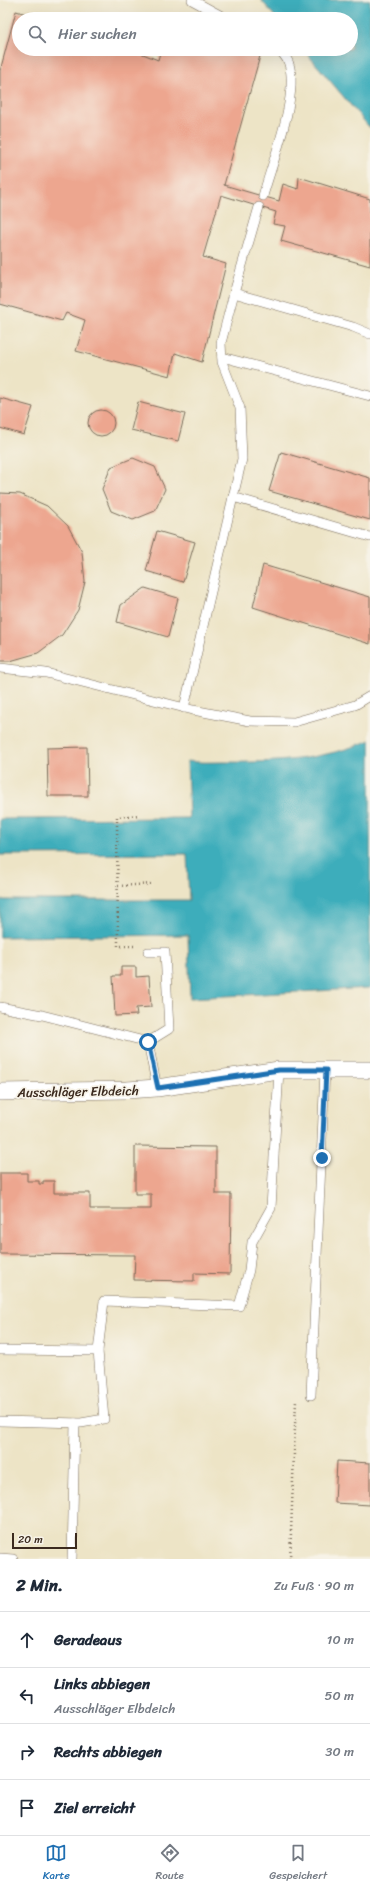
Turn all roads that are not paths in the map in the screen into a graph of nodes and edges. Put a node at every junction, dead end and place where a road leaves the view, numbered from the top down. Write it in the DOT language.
graph roads {
  1 [pos="192,0"];
  2 [pos="214,12"];
  3 [pos="284,56"];
  4 [pos="262,196"];
  5 [pos="259,207"];
  6 [pos="234,294"];
  7 [pos="370,334"];
  8 [pos="222,356"];
  9 [pos="370,396"];
  10 [pos="233,497"];
  11 [pos="370,537"];
  12 [pos="0,668"];
  13 [pos="370,696"];
  14 [pos="184,708"];
  15 [pos="148,952"];
  16 [pos="0,1007"];
  17 [pos="148,1042"];
  18 [pos="279,1070"];
  19 [pos="326,1070"];
  20 [pos="370,1070"];
  21 [pos="158,1088"];
  22 [pos="0,1092"];
  23 [pos="0,1350"];
  24 [pos="98,1351"];
  25 [pos="311,1395"];
  26 [pos="0,1421"];
  27 [pos="75,1423"];
  28 [pos="0,1558"];
  29 [pos="13,1559"];
  30 [pos="72,1559"];
  1 -- 2 [label="lane"];
  3 -- 4 [label="lane"];
  5 -- 6 [label="lane"];
  6 -- 7 [label="lane"];
  6 -- 8 [label="lane"];
  8 -- 9 [label="lane"];
  8 -- 10 [label="lane"];
  10 -- 11 [label="lane"];
  10 -- 14 [label="lane"];
  12 -- 14 [label="lane"];
  13 -- 14 [label="lane"];
  15 -- 17 [label="lane"];
  16 -- 17 [label="lane"];
  17 -- 21 [label="lane"];
  18 -- 19 [label="street, Ausschläger Elbdeich"];
  18 -- 21 [label="street, Ausschläger Elbdeich"];
  18 -- 24 [label="lane"];
  19 -- 20 [label="street, Ausschläger Elbdeich"];
  19 -- 25 [label="lane"];
  21 -- 22 [label="street, Ausschläger Elbdeich"];
  23 -- 24 [label="lane"];
  24 -- 27 [label="lane"];
  26 -- 27 [label="lane"];
  27 -- 30 [label="lane"];
  28 -- 29 [label="lane"];
}
